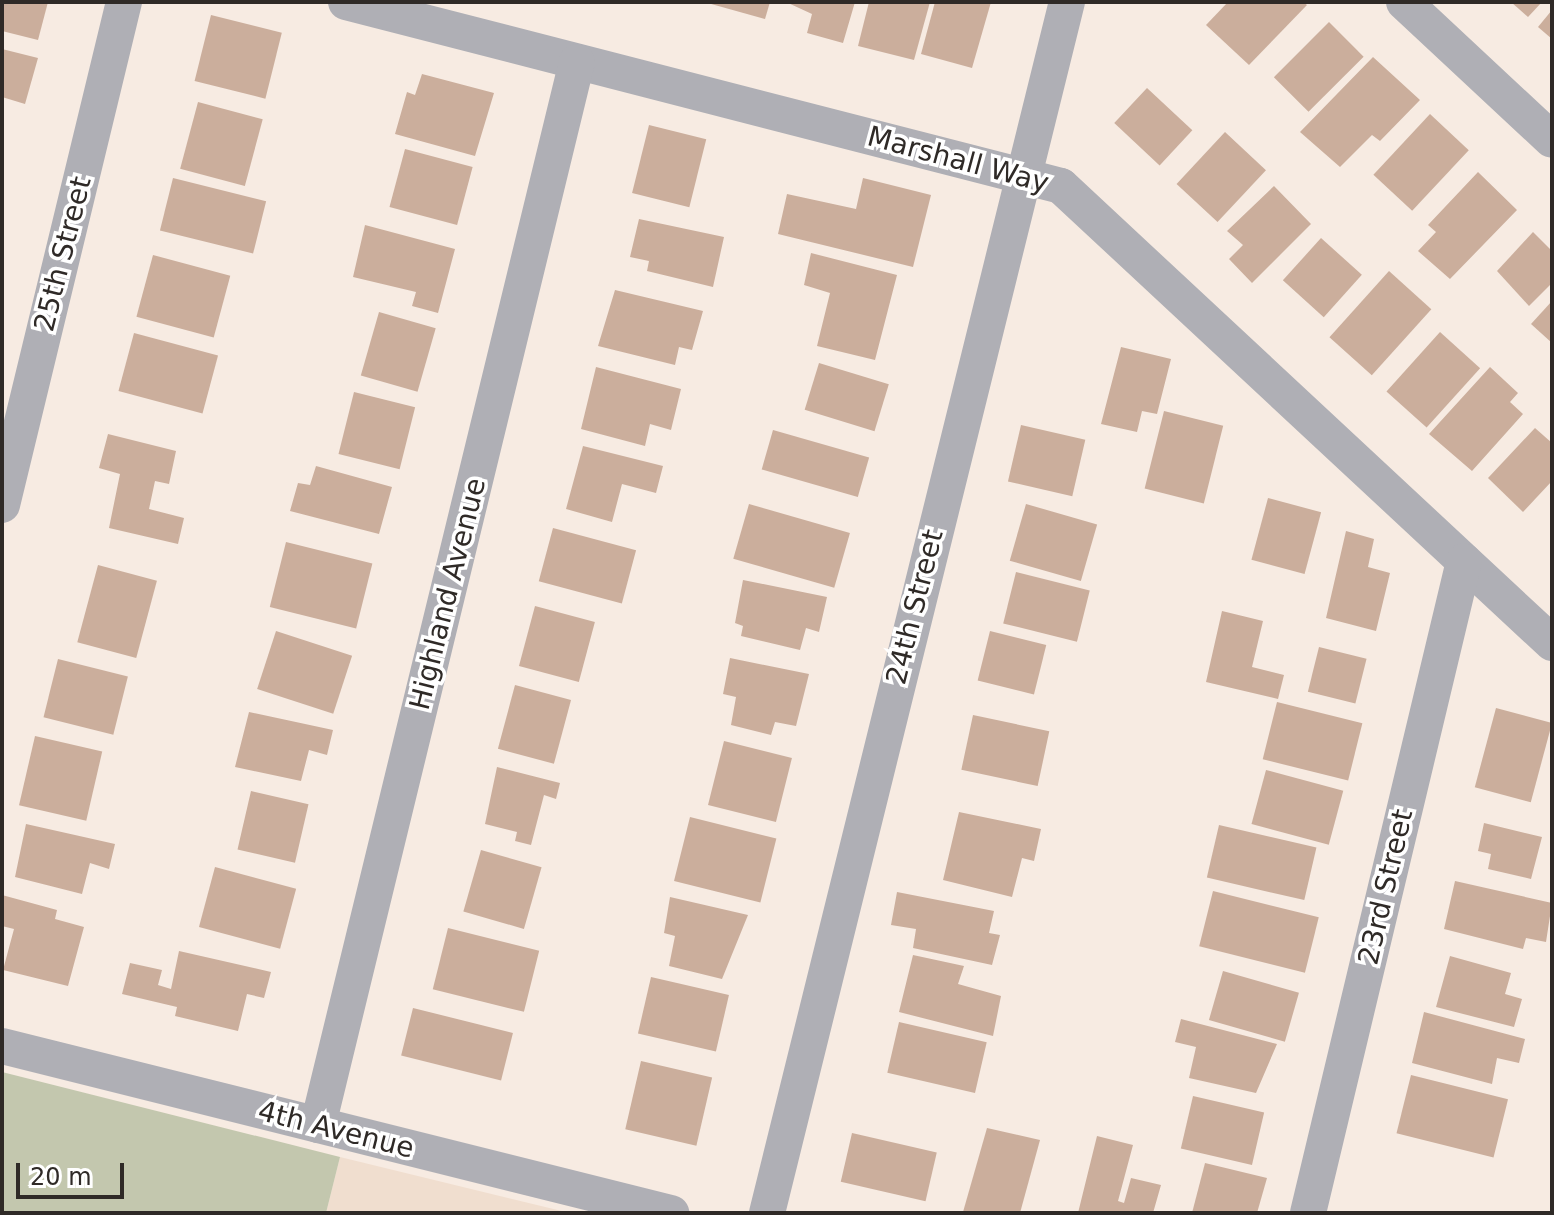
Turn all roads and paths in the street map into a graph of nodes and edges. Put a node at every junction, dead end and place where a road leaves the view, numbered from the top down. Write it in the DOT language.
graph roads {
  1 [pos="124,2"];
  2 [pos="346,2"];
  3 [pos="1067,2"];
  4 [pos="1404,2"];
  5 [pos="577,62"];
  6 [pos="1552,140"];
  7 [pos="1021,176"];
  8 [pos="2,505"];
  9 [pos="1464,561"];
  10 [pos="1552,643"];
  11 [pos="2,1046"];
  12 [pos="318,1125"];
  13 [pos="671,1213"];
  14 [pos="767,1213"];
  15 [pos="1308,1213"];
  1 -- 8 [label="street, 25th Street"];
  2 -- 5 [label="street, Marshall Way"];
  3 -- 7 [label="street, 24th Street"];
  4 -- 6 [label="street"];
  5 -- 7 [label="street, Marshall Way"];
  5 -- 12 [label="street, Highland Avenue"];
  7 -- 9 [label="street, Marshall Way"];
  7 -- 14 [label="street, 24th Street"];
  9 -- 10 [label="street, Marshall Way"];
  9 -- 15 [label="street, 23rd Street"];
  11 -- 12 [label="street, 4th Avenue"];
  12 -- 13 [label="street, 4th Avenue"];
}
